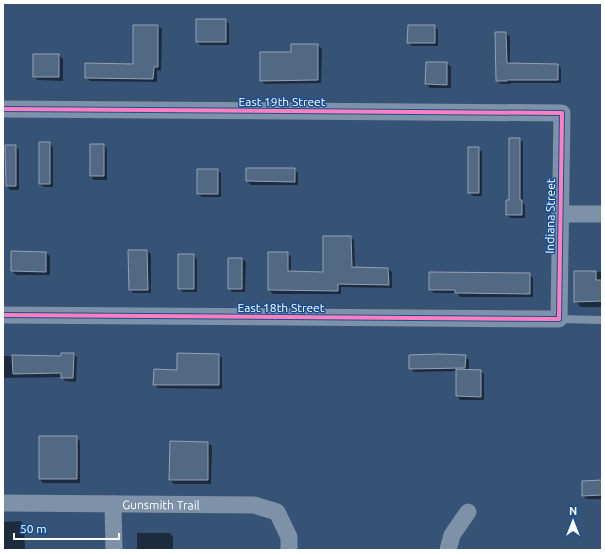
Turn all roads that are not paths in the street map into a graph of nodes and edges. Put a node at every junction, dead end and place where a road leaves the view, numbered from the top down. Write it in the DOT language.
graph roads {
  1 [pos="3,109"];
  2 [pos="562,113"];
  3 [pos="560,214"];
  4 [pos="602,214"];
  5 [pos="3,315"];
  6 [pos="559,319"];
  7 [pos="602,320"];
  8 [pos="3,503"];
  9 [pos="113,504"];
  10 [pos="468,512"];
  11 [pos="114,550"];
  12 [pos="289,550"];
  13 [pos="448,550"];
  1 -- 2 [label="street, East 19th Street"];
  2 -- 3 [label="street, Indiana Street"];
  3 -- 4 [label="street"];
  3 -- 6 [label="street, Indiana Street"];
  5 -- 6 [label="street, East 18th Street"];
  6 -- 7 [label="lane"];
  8 -- 9 [label="street, Gunsmith Trail"];
  9 -- 11 [label="street"];
  9 -- 12 [label="street, Gunsmith Trail"];
  10 -- 13 [label="street"];
}
